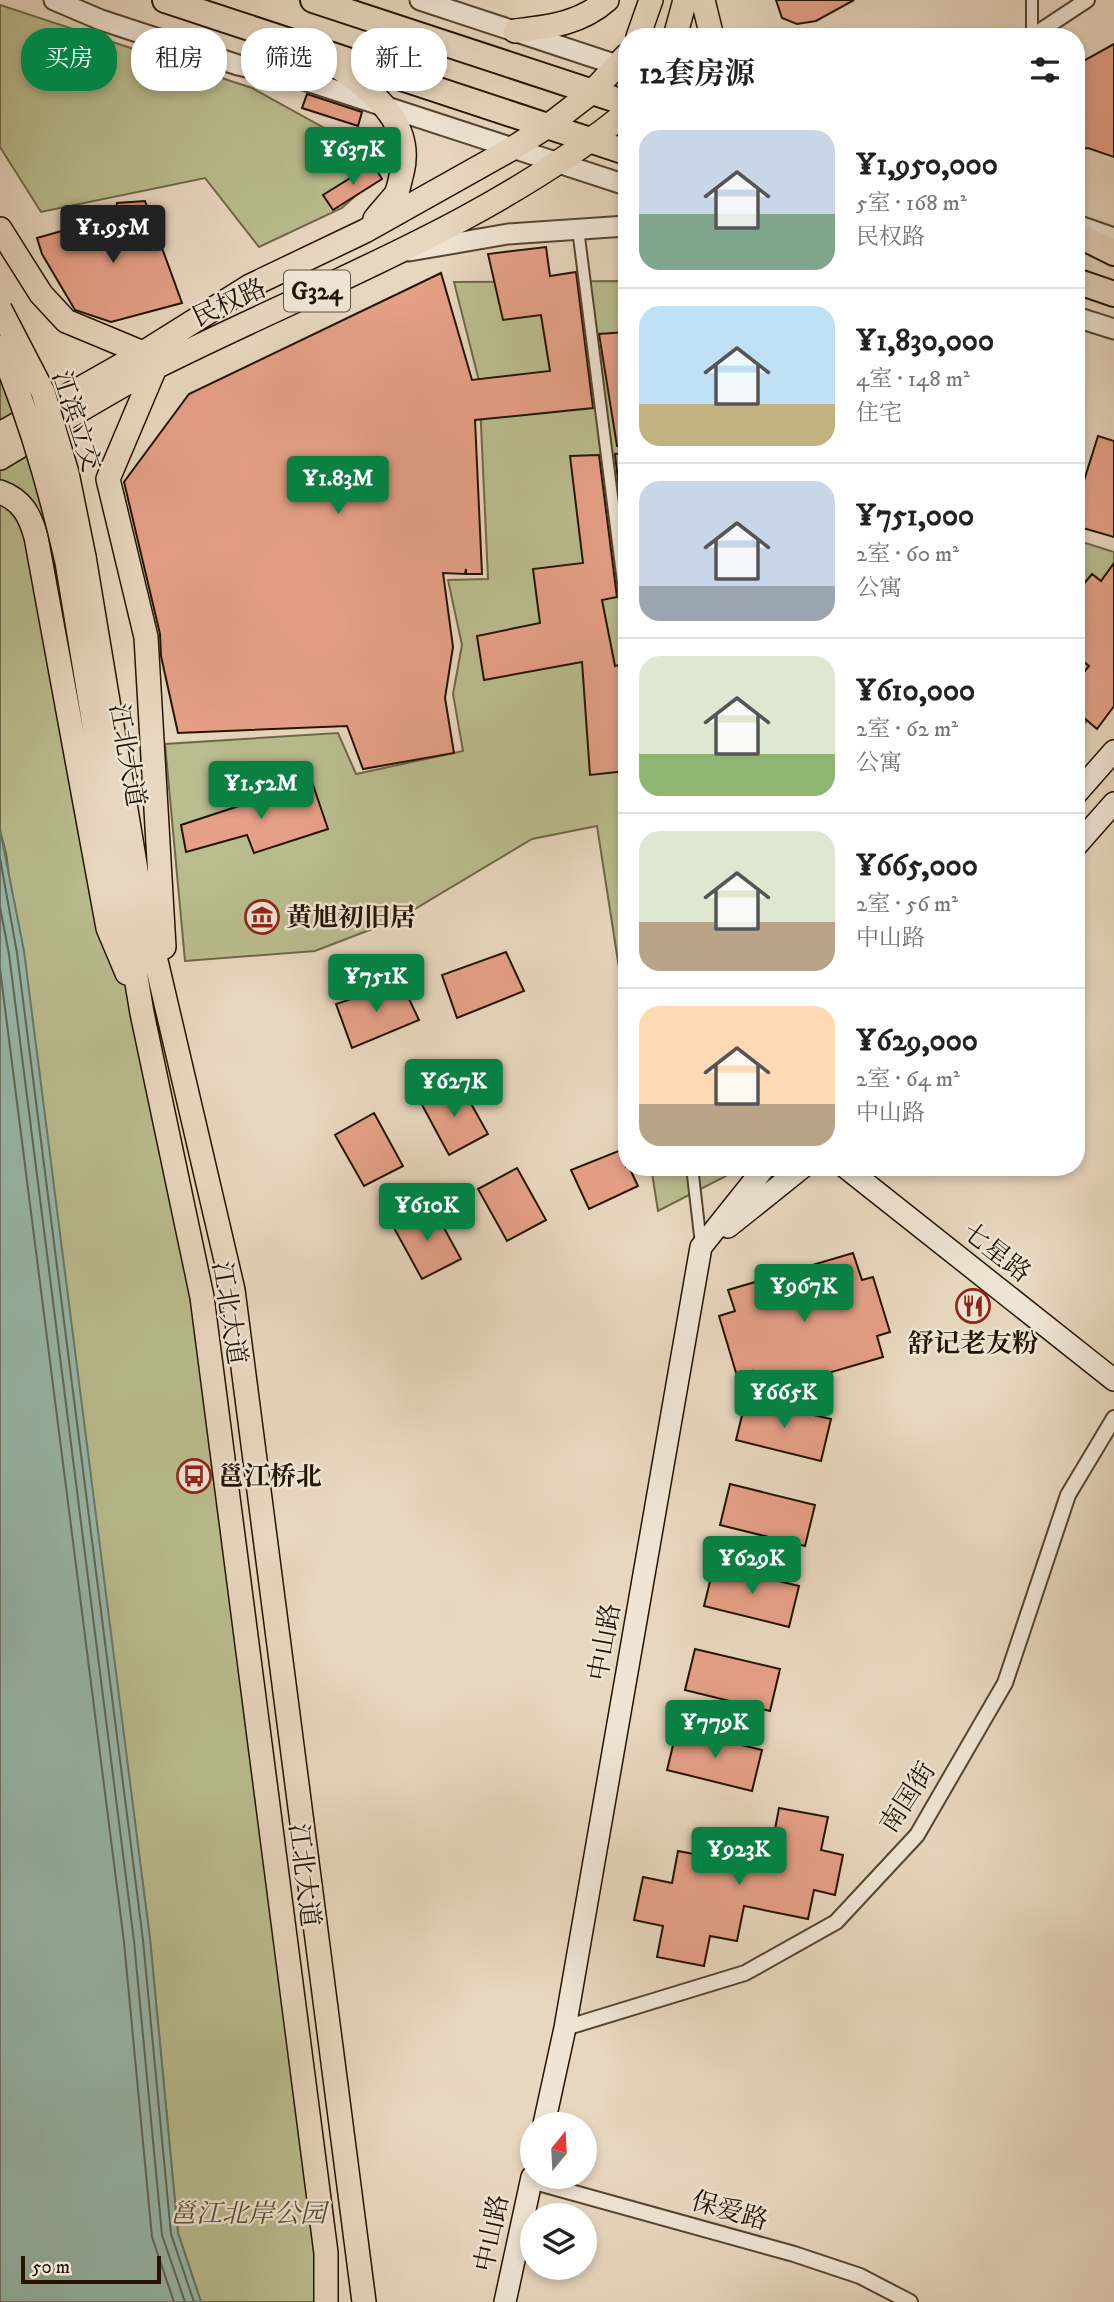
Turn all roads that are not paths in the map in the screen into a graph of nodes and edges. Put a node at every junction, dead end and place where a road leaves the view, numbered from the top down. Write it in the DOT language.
graph roads {
  1 [pos="54,0"];
  2 [pos="165,0"];
  3 [pos="313,0"];
  4 [pos="420,0"];
  5 [pos="607,0"];
  6 [pos="651,0"];
  7 [pos="685,0"];
  8 [pos="704,0"];
  9 [pos="1032,0"];
  10 [pos="1087,0"];
  11 [pos="250,28"];
  12 [pos="641,28"];
  13 [pos="677,28"];
  14 [pos="710,28"];
  15 [pos="1032,28"];
  16 [pos="1044,28"];
  17 [pos="514,31"];
  18 [pos="337,57"];
  19 [pos="618,61"];
  20 [pos="337,67"];
  21 [pos="618,68"];
  22 [pos="592,92"];
  23 [pos="618,100"];
  24 [pos="384,106"];
  25 [pos="618,119"];
  26 [pos="548,126"];
  27 [pos="592,140"];
  28 [pos="513,148"];
  29 [pos="618,149"];
  30 [pos="559,163"];
  31 [pos="618,182"];
  32 [pos="618,226"];
  33 [pos="1085,228"];
  34 [pos="0,229"];
  35 [pos="578,229"];
  36 [pos="365,231"];
  37 [pos="1085,238"];
  38 [pos="1114,238"];
  39 [pos="398,253"];
  40 [pos="1114,253"];
  41 [pos="1085,255"];
  42 [pos="1114,264"];
  43 [pos="1085,284"];
  44 [pos="1114,294"];
  45 [pos="0,309"];
  46 [pos="1085,320"];
  47 [pos="1114,329"];
  48 [pos="0,347"];
  49 [pos="149,360"];
  50 [pos="0,434"];
  51 [pos="0,457"];
  52 [pos="0,492"];
  53 [pos="618,543"];
  54 [pos="84,558"];
  55 [pos="1114,751"];
  56 [pos="1085,784"];
  57 [pos="1114,803"];
  58 [pos="1085,836"];
  59 [pos="131,889"];
  60 [pos="166,1003"];
  61 [pos="142,1013"];
  62 [pos="693,1176"];
  63 [pos="758,1176"];
  64 [pos="792,1176"];
  65 [pos="856,1176"];
  66 [pos="701,1247"];
  67 [pos="1114,1380"];
  68 [pos="1114,1418"];
  69 [pos="565,2028"];
  70 [pos="547,2112"];
  71 [pos="530,2189"];
  72 [pos="567,2189"];
  73 [pos="365,2301"];
  74 [pos="326,2302"];
  75 [pos="505,2302"];
  76 [pos="910,2302"];
  1 -- 24 [label="street"];
  2 -- 11 [label="highway"];
  3 -- 22 [label="highway"];
  4 -- 17 [label="street"];
  5 -- 17 [label="main road"];
  6 -- 12 [label="main road"];
  7 -- 13 [label="main road"];
  8 -- 14 [label="main road"];
  9 -- 15 [label="street"];
  10 -- 16 [label="street"];
  17 -- 19 [label="street"];
  18 -- 26 [label="highway"];
  20 -- 24 [label="main road"];
  21 -- 22 [label="main road, G324"];
  22 -- 23 [label="highway"];
  22 -- 26 [label="main road, G324"];
  24 -- 28 [label="street"];
  24 -- 36 [label="main road"];
  25 -- 27 [label="main road, 民权路 / G324"];
  26 -- 27 [label="highway"];
  26 -- 28 [label="main road, 民权路 / G324"];
  27 -- 29 [label="highway"];
  27 -- 30 [label="main road, 民权路 / G324"];
  28 -- 30 [label="street"];
  28 -- 36 [label="main road, 民权路 / G324"];
  30 -- 31 [label="street"];
  30 -- 39 [label="main road, 民权路 / G324"];
  32 -- 35 [label="street"];
  33 -- 38 [label="street"];
  34 -- 49 [label="main road"];
  35 -- 39 [label="street"];
  35 -- 53 [label="street"];
  36 -- 49 [label="main road, 民权路 / G324"];
  37 -- 40 [label="highway"];
  39 -- 49 [label="main road, 民权路 / G324"];
  41 -- 42 [label="highway"];
  43 -- 44 [label="highway"];
  45 -- 54 [label="main road, 江滨立交, bridge"];
  46 -- 47 [label="street"];
  48 -- 59 [label="main road, 江北大道, bridge"];
  49 -- 50 [label="main road, 民权路 / G324"];
  49 -- 51 [label="main road, 民权路 / G324"];
  49 -- 60 [label="main road"];
  52 -- 61 [label="main road"];
  54 -- 59 [label="main road, 江北大道"];
  55 -- 56 [label="main road"];
  57 -- 58 [label="main road"];
  59 -- 60 [label="main road, 江北大道"];
  59 -- 61 [label="main road, 江北大道"];
  60 -- 73 [label="main road, 江北大道"];
  61 -- 74 [label="main road, 江北大道"];
  62 -- 66 [label="street, 中山路"];
  63 -- 66 [label="main road"];
  64 -- 66 [label="main road"];
  65 -- 67 [label="main road, 七星路"];
  66 -- 69 [label="main road, 中山路"];
  68 -- 69 [label="street, 南国街"];
  69 -- 70 [label="main road, 中山路"];
  71 -- 75 [label="main road, 中山路"];
  72 -- 76 [label="street, 保爱路"];
}
